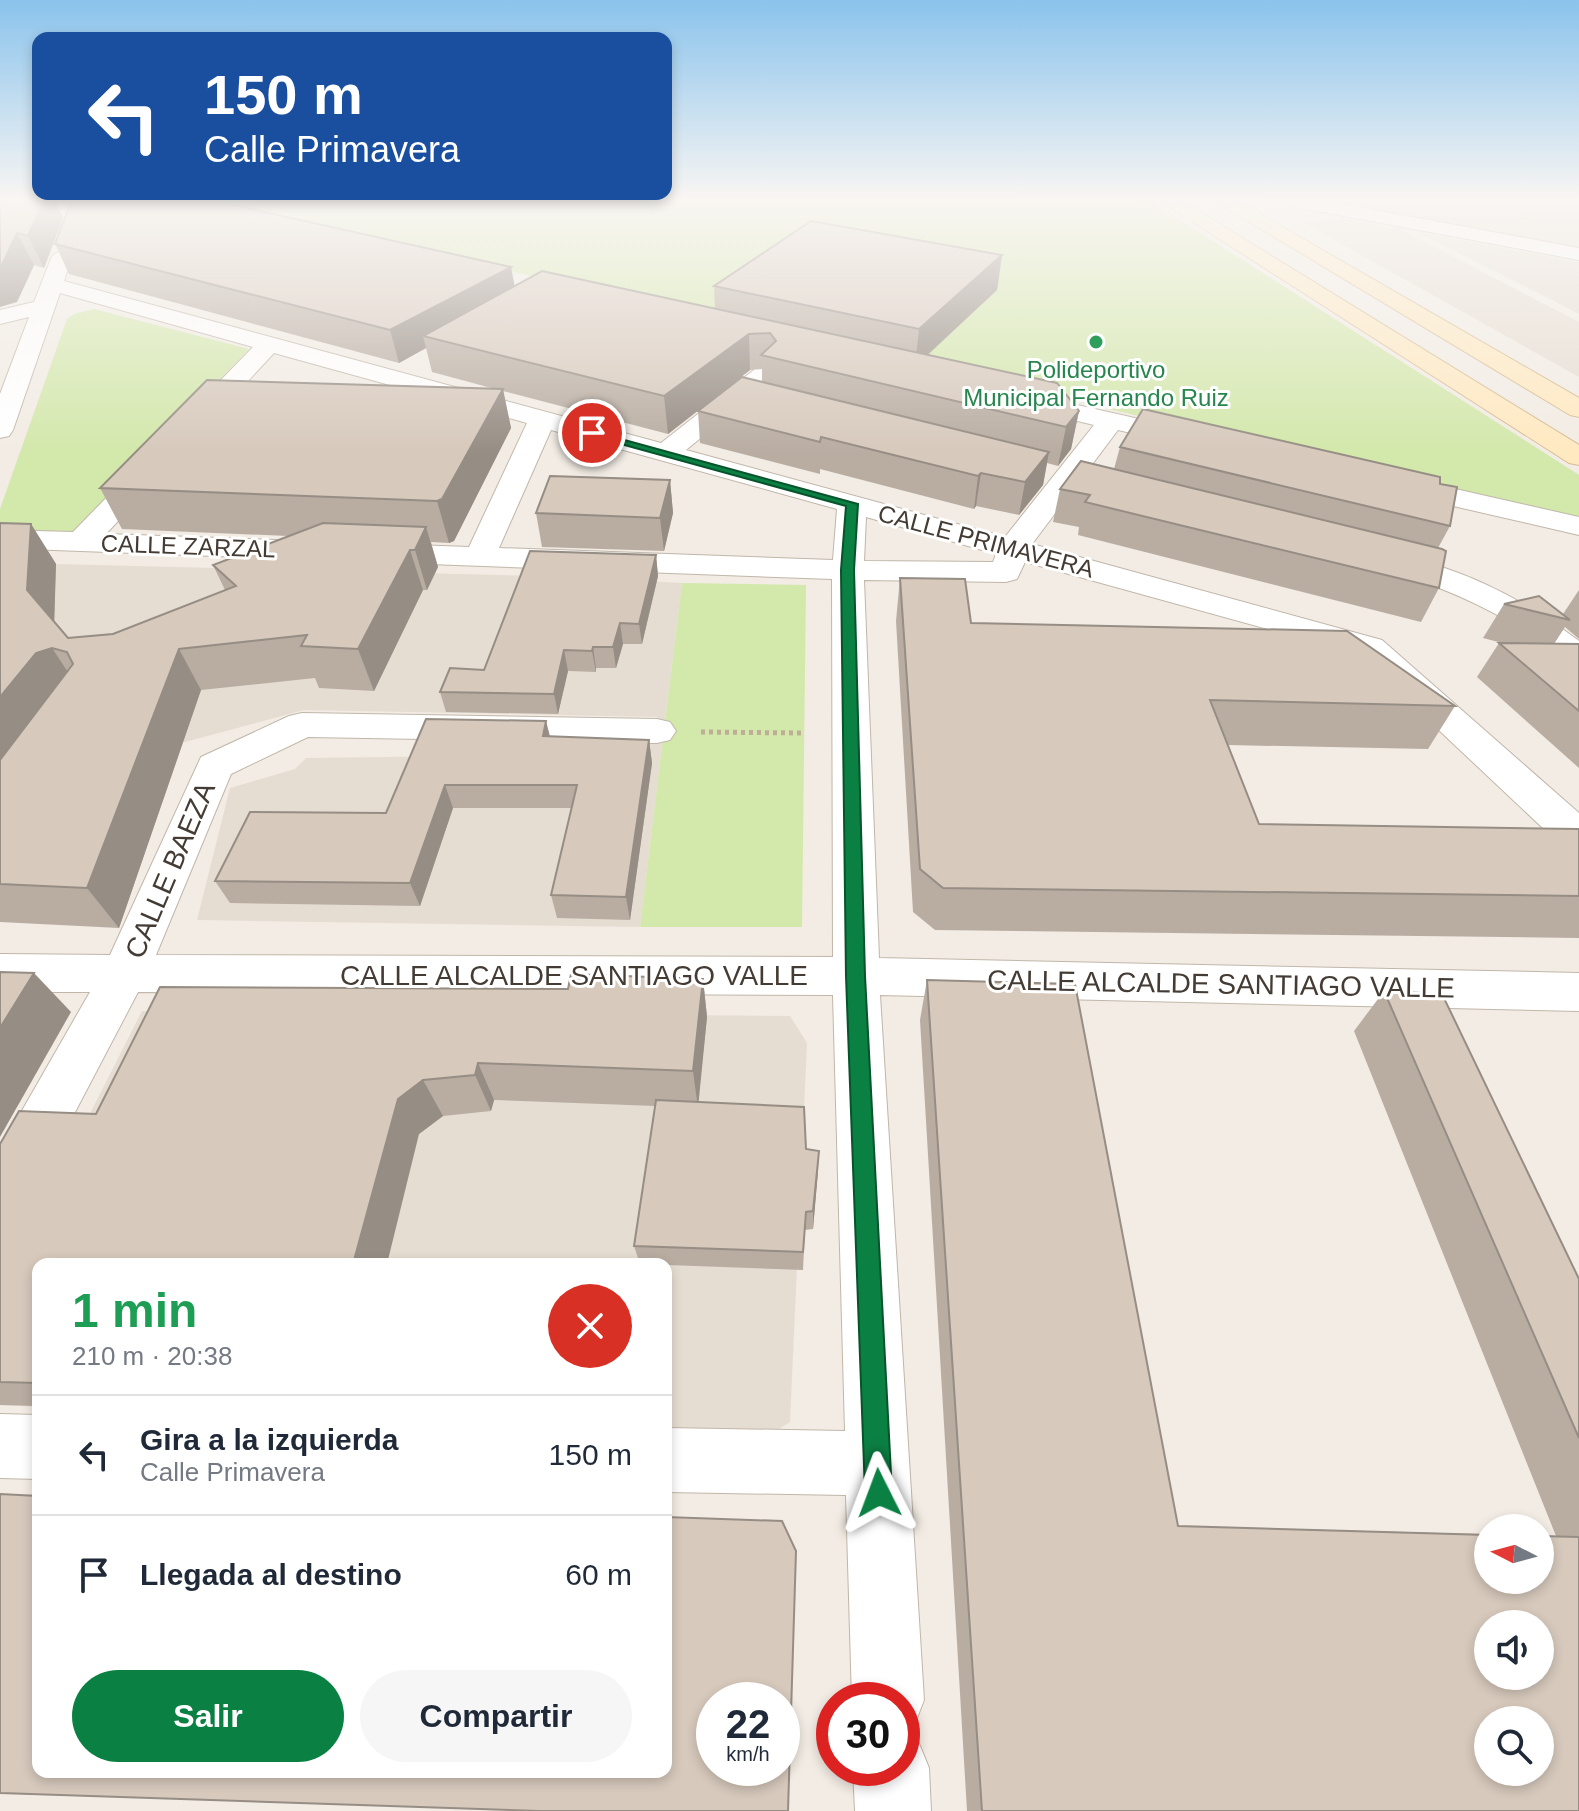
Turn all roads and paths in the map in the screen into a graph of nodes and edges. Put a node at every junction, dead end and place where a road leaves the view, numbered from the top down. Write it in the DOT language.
graph roads {
  1 [pos="52,284"];
  2 [pos="1301,284"];
  3 [pos="1365,284"];
  4 [pos="48,296"];
  5 [pos="0,317"];
  6 [pos="764,342"];
  7 [pos="269,344"];
  8 [pos="795,349"];
  9 [pos="825,356"];
  10 [pos="424,363"];
  11 [pos="396,379"];
  12 [pos="990,393"];
  13 [pos="737,396"];
  14 [pos="767,403"];
  15 [pos="1579,409"];
  16 [pos="542,419"];
  17 [pos="1111,421"];
  18 [pos="1,422"];
  19 [pos="1216,444"];
  20 [pos="666,453"];
  21 [pos="1579,457"];
  22 [pos="1037,470"];
  23 [pos="1067,477"];
  24 [pos="1367,478"];
  25 [pos="1098,485"];
  26 [pos="852,504"];
  27 [pos="1579,526"];
  28 [pos="0,539"];
  29 [pos="81,542"];
  30 [pos="1013,548"];
  31 [pos="1359,553"];
  32 [pos="480,556"];
  33 [pos="848,570"];
  34 [pos="1579,658"];
  35 [pos="657,731"];
  36 [pos="852,734"];
  37 [pos="1579,837"];
  38 [pos="0,973"];
  39 [pos="125,973"];
  40 [pos="856,976"];
  41 [pos="1579,992"];
  42 [pos="0,1201"];
  43 [pos="0,1446"];
  44 [pos="32,1447"];
  45 [pos="672,1460"];
  46 [pos="877,1464"];
  47 [pos="887,1682"];
  48 [pos="892,1786"];
  49 [pos="893,1811"];
  1 -- 4 [label="street"];
  2 -- 21 [label="street"];
  3 -- 15 [label="street"];
  4 -- 5 [label="street"];
  4 -- 7 [label="street, CALLE PRIMAVERA"];
  4 -- 18 [label="street"];
  6 -- 8 [label="street"];
  7 -- 11 [label="street, CALLE PRIMAVERA"];
  7 -- 29 [label="street"];
  8 -- 9 [label="street"];
  8 -- 13 [label="street"];
  10 -- 11 [label="street"];
  11 -- 16 [label="street, CALLE PRIMAVERA"];
  12 -- 17 [label="street"];
  13 -- 14 [label="street"];
  13 -- 20 [label="street"];
  16 -- 20 [label="street, CALLE PRIMAVERA"];
  16 -- 32 [label="street"];
  17 -- 19 [label="street"];
  17 -- 23 [label="street, CALLE ZARZAL"];
  20 -- 26 [label="street, CALLE PRIMAVERA"];
  22 -- 23 [label="street"];
  23 -- 25 [label="street"];
  23 -- 30 [label="street, CALLE ZARZAL"];
  24 -- 27 [label="street"];
  26 -- 30 [label="street, CALLE PRIMAVERA"];
  26 -- 33 [label="street"];
  28 -- 29 [label="street, CALLE ZARZAL"];
  29 -- 32 [label="street, CALLE ZARZAL"];
  30 -- 33 [label="street, CALLE ZARZAL"];
  30 -- 37 [label="street, CALLE PRIMAVERA"];
  31 -- 34 [label="street"];
  32 -- 33 [label="street, CALLE ZARZAL"];
  33 -- 36 [label="street"];
  35 -- 36 [label="path"];
  35 -- 39 [label="street, CALLE BAEZA"];
  36 -- 40 [label="street"];
  38 -- 39 [label="street, CALLE ALCALDE SANTIAGO VALLE"];
  39 -- 40 [label="street, CALLE ALCALDE SANTIAGO VALLE"];
  39 -- 42 [label="street, CALLE BAEZA"];
  40 -- 41 [label="street, CALLE ALCALDE SANTIAGO VALLE"];
  40 -- 46 [label="street"];
  43 -- 44 [label="street"];
  45 -- 46 [label="street"];
  46 -- 47 [label="street"];
  48 -- 49 [label="street"];
}
